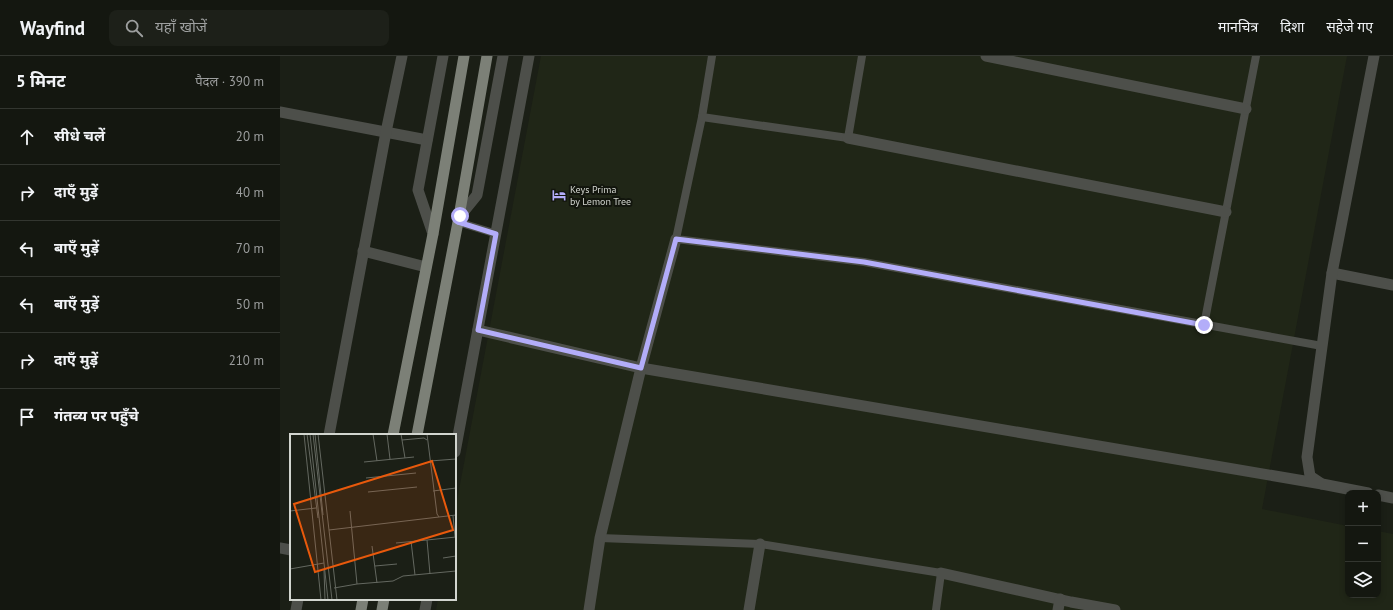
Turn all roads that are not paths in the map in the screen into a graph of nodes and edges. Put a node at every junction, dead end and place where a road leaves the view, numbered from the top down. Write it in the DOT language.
graph roads {
  1 [pos="402,56"];
  2 [pos="443,56"];
  3 [pos="464,56"];
  4 [pos="487,56"];
  5 [pos="503,56"];
  6 [pos="530,56"];
  7 [pos="712,56"];
  8 [pos="862,56"];
  9 [pos="986,56"];
  10 [pos="1256,56"];
  11 [pos="1374,56"];
  12 [pos="1246,109"];
  13 [pos="280,112"];
  14 [pos="702,117"];
  15 [pos="386,132"];
  16 [pos="848,138"];
  17 [pos="424,139"];
  18 [pos="1226,212"];
  19 [pos="459,219"];
  20 [pos="433,234"];
  21 [pos="496,234"];
  22 [pos="676,239"];
  23 [pos="363,250"];
  24 [pos="426,267"];
  25 [pos="1332,273"];
  26 [pos="1393,285"];
  27 [pos="1204,325"];
  28 [pos="478,330"];
  29 [pos="1322,346"];
  30 [pos="641,368"];
  31 [pos="328,434"];
  32 [pos="393,434"];
  33 [pos="416,434"];
  34 [pos="456,447"];
  35 [pos="1322,484"];
  36 [pos="1353,490"];
  37 [pos="1381,496"];
  38 [pos="1393,498"];
  39 [pos="600,538"];
  40 [pos="760,544"];
  41 [pos="280,548"];
  42 [pos="290,550"];
  43 [pos="941,573"];
  44 [pos="298,600"];
  45 [pos="384,600"];
  46 [pos="427,600"];
  47 [pos="1059,605"];
  48 [pos="296,610"];
  49 [pos="382,610"];
  50 [pos="425,610"];
  51 [pos="589,610"];
  52 [pos="749,610"];
  53 [pos="936,610"];
  54 [pos="1115,610"];
  1 -- 15 [label="street"];
  2 -- 17 [label="street"];
  3 -- 20 [label="main road"];
  4 -- 19 [label="main road"];
  5 -- 19 [label="street"];
  6 -- 21 [label="street"];
  7 -- 14 [label="lane"];
  8 -- 16 [label="lane"];
  9 -- 12 [label="street"];
  10 -- 12 [label="lane"];
  11 -- 25 [label="street"];
  12 -- 18 [label="lane"];
  13 -- 15 [label="street"];
  14 -- 16 [label="lane"];
  14 -- 22 [label="lane"];
  15 -- 17 [label="street"];
  15 -- 23 [label="street"];
  16 -- 18 [label="street"];
  17 -- 20 [label="street"];
  18 -- 27 [label="lane"];
  19 -- 21 [label="lane"];
  19 -- 33 [label="main road"];
  20 -- 24 [label="main road"];
  21 -- 28 [label="street"];
  22 -- 27 [label="lane"];
  22 -- 30 [label="street"];
  23 -- 24 [label="street"];
  23 -- 31 [label="street"];
  24 -- 32 [label="main road"];
  25 -- 26 [label="street"];
  25 -- 29 [label="street"];
  27 -- 29 [label="lane"];
  28 -- 30 [label="street"];
  28 -- 34 [label="street"];
  29 -- 35 [label="street"];
  30 -- 35 [label="street"];
  30 -- 39 [label="street"];
  35 -- 36 [label="street"];
  37 -- 38 [label="street"];
  39 -- 40 [label="lane"];
  39 -- 51 [label="street"];
  40 -- 43 [label="lane"];
  40 -- 52 [label="street"];
  41 -- 42 [label="street"];
  43 -- 47 [label="street"];
  43 -- 53 [label="lane"];
  44 -- 48 [label="street"];
  45 -- 49 [label="main road"];
  46 -- 50 [label="street"];
  47 -- 54 [label="street"];
}
